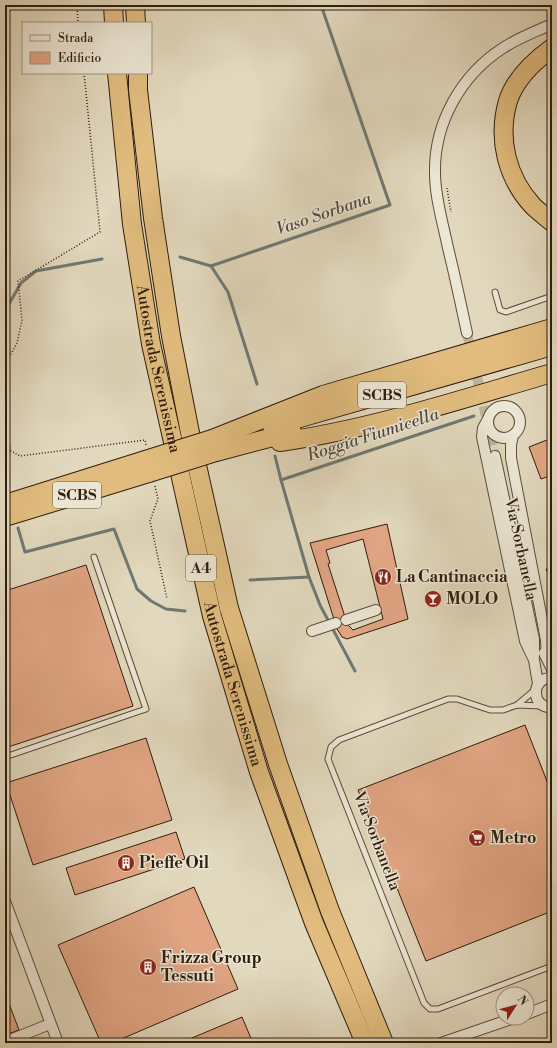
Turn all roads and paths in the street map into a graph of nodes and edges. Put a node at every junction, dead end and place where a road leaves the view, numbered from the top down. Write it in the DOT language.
graph roads {
  1 [pos="77,5"];
  2 [pos="113,5"];
  3 [pos="135,5"];
  4 [pos="78,22"];
  5 [pos="114,22"];
  6 [pos="136,22"];
  7 [pos="552,24"];
  8 [pos="552,48"];
  9 [pos="84,74"];
  10 [pos="117,74"];
  11 [pos="138,74"];
  12 [pos="447,188"];
  13 [pos="452,217"];
  14 [pos="552,222"];
  15 [pos="495,292"];
  16 [pos="552,296"];
  17 [pos="552,322"];
  18 [pos="552,328"];
  19 [pos="467,333"];
  20 [pos="552,346"];
  21 [pos="552,358"];
  22 [pos="5,365"];
  23 [pos="422,367"];
  24 [pos="552,373"];
  25 [pos="488,419"];
  26 [pos="513,435"];
  27 [pos="218,447"];
  28 [pos="495,456"];
  29 [pos="147,466"];
  30 [pos="5,504"];
  31 [pos="5,517"];
  32 [pos="94,557"];
  33 [pos="376,610"];
  34 [pos="312,631"];
  35 [pos="534,639"];
  36 [pos="547,657"];
  37 [pos="534,660"];
  38 [pos="552,669"];
  39 [pos="552,678"];
  40 [pos="537,686"];
  41 [pos="517,705"];
  42 [pos="549,708"];
  43 [pos="5,757"];
  44 [pos="5,901"];
  45 [pos="552,966"];
  46 [pos="552,1004"];
  47 [pos="535,1011"];
  48 [pos="50,1024"];
  49 [pos="495,1025"];
  50 [pos="5,1042"];
  51 [pos="58,1043"];
  52 [pos="365,1043"];
  53 [pos="384,1043"];
  54 [pos="441,1043"];
  1 -- 4 [label="path"];
  2 -- 5 [label="highway"];
  3 -- 6 [label="highway"];
  7 -- 19 [label="street"];
  8 -- 14 [label="highway"];
  9 -- 22 [label="path"];
  10 -- 52 [label="highway, Autostrada Serenissima / A4"];
  11 -- 53 [label="highway, Autostrada Serenissima / A4"];
  12 -- 13 [label="path"];
  15 -- 16 [label="lane"];
  17 -- 23 [label="highway"];
  18 -- 23 [label="highway"];
  20 -- 27 [label="highway, SCBS"];
  21 -- 27 [label="highway, SCBS"];
  23 -- 27 [label="highway"];
  24 -- 27 [label="highway"];
  25 -- 26 [label="street"];
  25 -- 26 [label="street"];
  25 -- 37 [label="street, Via Sorbanella"];
  26 -- 36 [label="street"];
  27 -- 29 [label="highway, SCBS, bridge"];
  28 -- 35 [label="street"];
  29 -- 30 [label="highway, SCBS"];
  29 -- 31 [label="highway, SCBS"];
  32 -- 43 [label="lane"];
  33 -- 34 [label="street"];
  35 -- 36 [label="street"];
  35 -- 37 [label="street"];
  36 -- 38 [label="street"];
  37 -- 40 [label="street, Via Sorbanella"];
  39 -- 40 [label="street"];
  40 -- 41 [label="lane, Via Sorbanella"];
  40 -- 42 [label="street"];
  41 -- 42 [label="lane, Via Sorbanella"];
  41 -- 45 [label="lane, Via Sorbanella"];
  44 -- 48 [label="street"];
  46 -- 47 [label="street"];
  48 -- 50 [label="street"];
  48 -- 51 [label="street"];
  49 -- 54 [label="street"];
}
